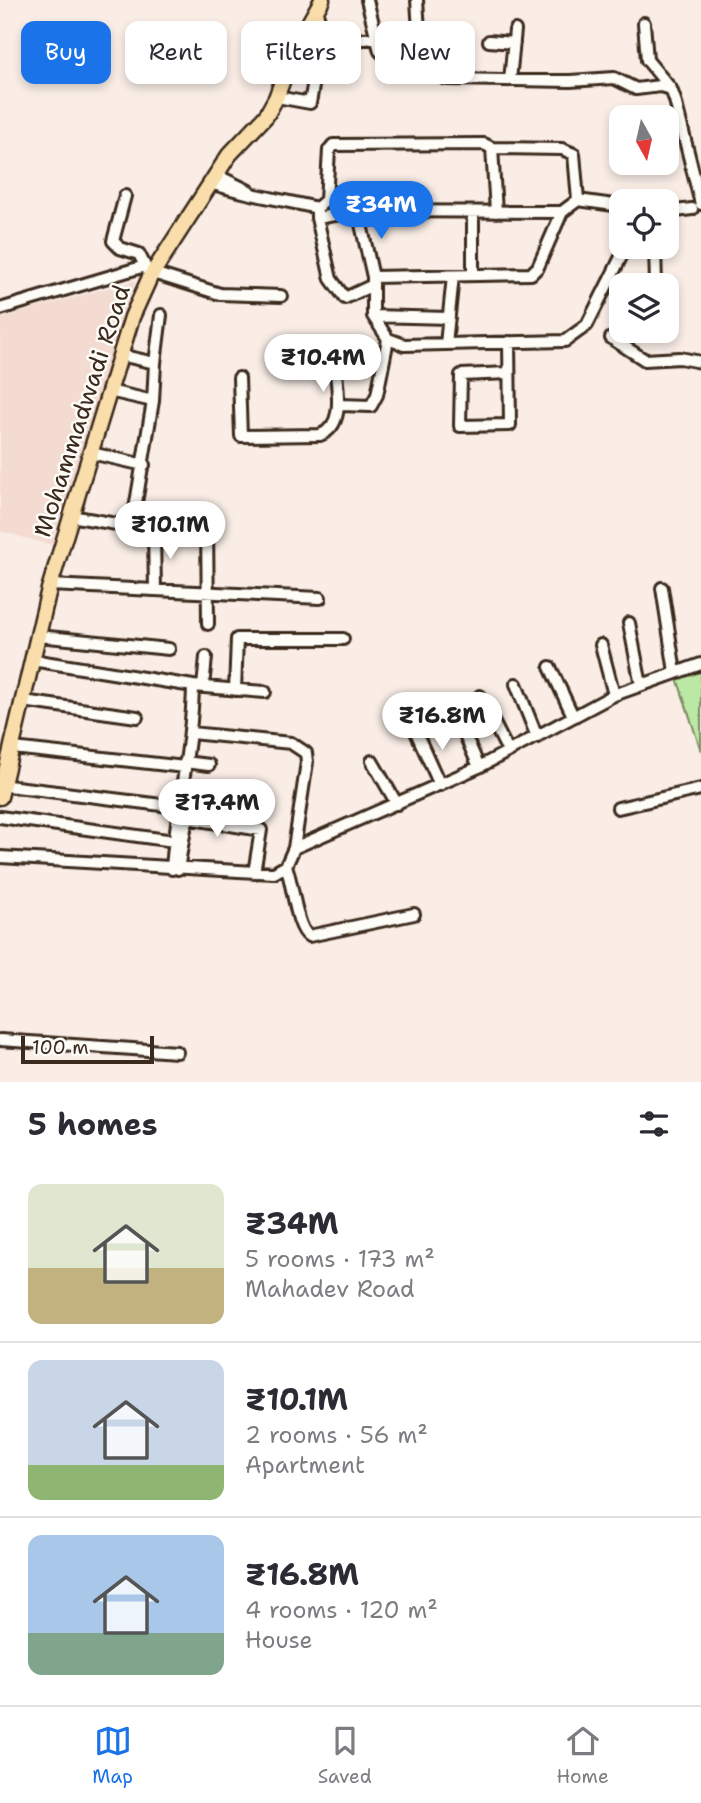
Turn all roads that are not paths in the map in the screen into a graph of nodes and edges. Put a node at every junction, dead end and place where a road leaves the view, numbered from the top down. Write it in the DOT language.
graph roads {
  1 [pos="367,0"];
  2 [pos="417,0"];
  3 [pos="319,6"];
  4 [pos="418,21"];
  5 [pos="644,23"];
  6 [pos="375,30"];
  7 [pos="515,30"];
  8 [pos="489,41"];
  9 [pos="514,43"];
  10 [pos="475,79"];
  11 [pos="510,80"];
  12 [pos="671,89"];
  13 [pos="277,97"];
  14 [pos="492,148"];
  15 [pos="214,179"];
  16 [pos="125,196"];
  17 [pos="578,200"];
  18 [pos="609,204"];
  19 [pos="696,207"];
  20 [pos="358,211"];
  21 [pos="473,212"];
  22 [pos="496,212"];
  23 [pos="562,212"];
  24 [pos="317,213"];
  25 [pos="620,259"];
  26 [pos="150,272"];
  27 [pos="473,275"];
  28 [pos="453,276"];
  29 [pos="373,281"];
  30 [pos="281,296"];
  31 [pos="0,309"];
  32 [pos="161,316"];
  33 [pos="373,316"];
  34 [pos="449,318"];
  35 [pos="388,339"];
  36 [pos="509,342"];
  37 [pos="619,343"];
  38 [pos="446,344"];
  39 [pos="120,355"];
  40 [pos="701,362"];
  41 [pos="155,363"];
  42 [pos="337,373"];
  43 [pos="509,373"];
  44 [pos="239,378"];
  45 [pos="109,391"];
  46 [pos="153,401"];
  47 [pos="342,405"];
  48 [pos="91,453"];
  49 [pos="144,465"];
  50 [pos="71,516"];
  51 [pos="206,524"];
  52 [pos="154,532"];
  53 [pos="50,584"];
  54 [pos="662,588"];
  55 [pos="155,590"];
  56 [pos="207,592"];
  57 [pos="320,598"];
  58 [pos="629,623"];
  59 [pos="208,624"];
  60 [pos="38,636"];
  61 [pos="344,639"];
  62 [pos="601,645"];
  63 [pos="169,649"];
  64 [pos="206,657"];
  65 [pos="33,660"];
  66 [pos="701,664"];
  67 [pos="550,667"];
  68 [pos="676,672"];
  69 [pos="516,684"];
  70 [pos="641,685"];
  71 [pos="198,686"];
  72 [pos="234,690"];
  73 [pos="265,692"];
  74 [pos="614,695"];
  75 [pos="480,696"];
  76 [pos="23,701"];
  77 [pos="452,705"];
  78 [pos="573,716"];
  79 [pos="137,717"];
  80 [pos="416,732"];
  81 [pos="191,733"];
  82 [pos="537,737"];
  83 [pos="12,748"];
  84 [pos="508,751"];
  85 [pos="372,761"];
  86 [pos="185,765"];
  87 [pos="209,765"];
  88 [pos="479,767"];
  89 [pos="440,785"];
  90 [pos="1,789"];
  91 [pos="701,789"];
  92 [pos="397,804"];
  93 [pos="178,807"];
  94 [pos="618,808"];
  95 [pos="0,817"];
  96 [pos="174,841"];
  97 [pos="294,848"];
  98 [pos="0,857"];
  99 [pos="286,866"];
  100 [pos="175,869"];
  101 [pos="254,873"];
  102 [pos="414,914"];
  103 [pos="0,1040"];
  104 [pos="177,1052"];
  1 -- 6 [label="street"];
  2 -- 4 [label="street"];
  3 -- 13 [label="main road, Mohammadwadi Road"];
  3 -- 13 [label="street"];
  5 -- 12 [label="street"];
  7 -- 9 [label="street"];
  8 -- 9 [label="street"];
  9 -- 11 [label="street"];
  10 -- 11 [label="street"];
  11 -- 12 [label="street"];
  12 -- 19 [label="street"];
  13 -- 15 [label="main road, Mohammadwadi Road"];
  14 -- 17 [label="street"];
  14 -- 22 [label="street"];
  14 -- 24 [label="street"];
  15 -- 24 [label="street"];
  15 -- 26 [label="main road, Mohammadwadi Road"];
  16 -- 26 [label="street"];
  17 -- 18 [label="street"];
  17 -- 23 [label="street"];
  20 -- 21 [label="street"];
  20 -- 24 [label="street"];
  20 -- 29 [label="street"];
  21 -- 22 [label="street"];
  21 -- 27 [label="street"];
  22 -- 23 [label="street"];
  23 -- 27 [label="street"];
  24 -- 29 [label="street"];
  25 -- 36 [label="street"];
  26 -- 30 [label="street"];
  26 -- 31 [label="street"];
  26 -- 39 [label="main road, Mohammadwadi Road"];
  27 -- 28 [label="street"];
  28 -- 29 [label="street"];
  28 -- 34 [label="street"];
  29 -- 33 [label="street"];
  32 -- 41 [label="street"];
  33 -- 34 [label="street"];
  33 -- 35 [label="street"];
  34 -- 38 [label="street"];
  35 -- 38 [label="street"];
  35 -- 47 [label="street"];
  36 -- 38 [label="street"];
  36 -- 43 [label="street"];
  37 -- 40 [label="street"];
  39 -- 41 [label="street"];
  39 -- 45 [label="main road, Mohammadwadi Road"];
  41 -- 46 [label="street"];
  42 -- 47 [label="street"];
  43 -- 43 [label="street"];
  44 -- 47 [label="street"];
  45 -- 46 [label="street"];
  45 -- 48 [label="main road, Mohammadwadi Road"];
  46 -- 49 [label="street"];
  48 -- 49 [label="street"];
  48 -- 50 [label="main road, Mohammadwadi Road"];
  49 -- 50 [label="street"];
  50 -- 53 [label="main road, Mohammadwadi Road"];
  51 -- 56 [label="street"];
  52 -- 55 [label="street"];
  53 -- 55 [label="street"];
  53 -- 60 [label="main road, Mohammadwadi Road"];
  54 -- 68 [label="street"];
  55 -- 56 [label="street"];
  56 -- 57 [label="street"];
  56 -- 59 [label="street"];
  58 -- 70 [label="street"];
  60 -- 63 [label="street"];
  60 -- 65 [label="main road, Mohammadwadi Road"];
  61 -- 72 [label="street"];
  62 -- 74 [label="street"];
  64 -- 71 [label="street"];
  65 -- 71 [label="street"];
  65 -- 76 [label="main road, Mohammadwadi Road"];
  66 -- 68 [label="street"];
  67 -- 78 [label="street"];
  68 -- 70 [label="street"];
  69 -- 82 [label="street"];
  70 -- 74 [label="street"];
  71 -- 72 [label="street"];
  71 -- 81 [label="street"];
  72 -- 73 [label="street"];
  74 -- 78 [label="street"];
  75 -- 84 [label="street"];
  76 -- 79 [label="street"];
  76 -- 83 [label="main road, Mohammadwadi Road"];
  77 -- 88 [label="street"];
  78 -- 82 [label="street"];
  80 -- 89 [label="street"];
  81 -- 86 [label="street"];
  81 -- 97 [label="street"];
  82 -- 84 [label="street"];
  83 -- 86 [label="street"];
  83 -- 90 [label="main road, Mohammadwadi Road"];
  84 -- 88 [label="street"];
  85 -- 92 [label="street"];
  86 -- 87 [label="street"];
  86 -- 93 [label="street"];
  88 -- 89 [label="street"];
  89 -- 92 [label="street"];
  90 -- 93 [label="street"];
  91 -- 94 [label="street"];
  92 -- 97 [label="street"];
  93 -- 96 [label="street"];
  95 -- 96 [label="street"];
  96 -- 100 [label="street"];
  97 -- 99 [label="street"];
  98 -- 100 [label="street"];
  99 -- 101 [label="street"];
  99 -- 102 [label="street"];
  100 -- 101 [label="street"];
  100 -- 101 [label="street"];
  103 -- 104 [label="street"];
}
